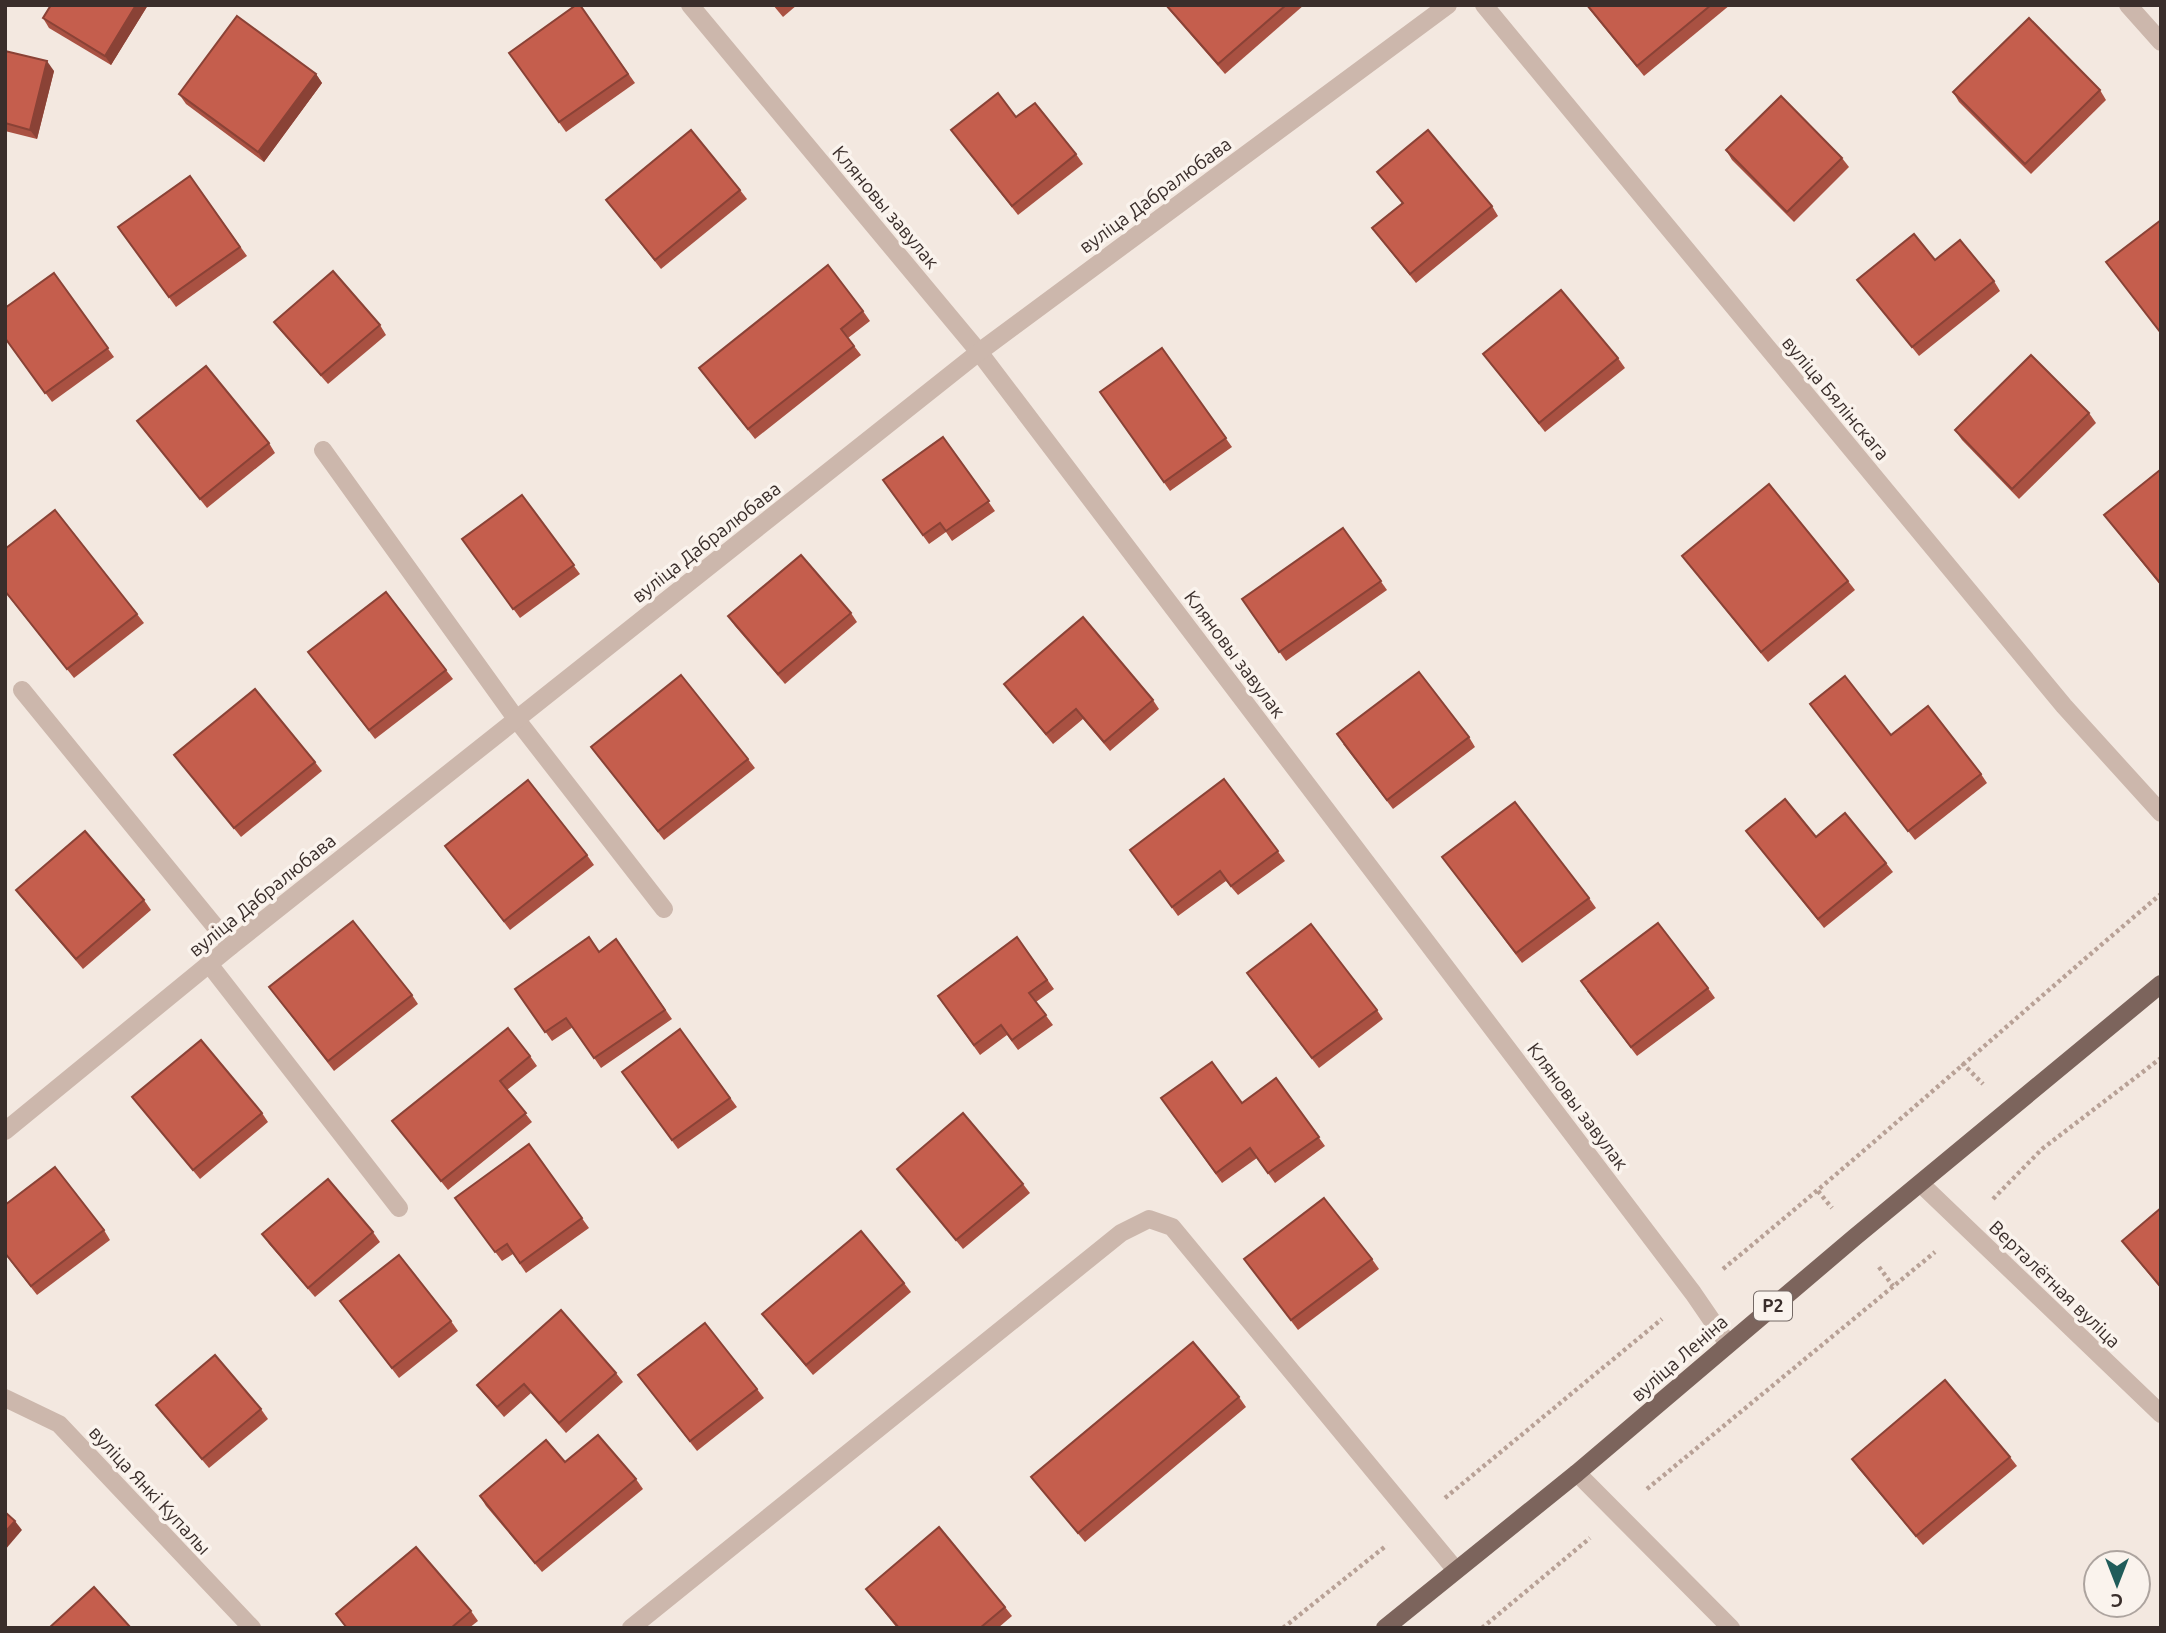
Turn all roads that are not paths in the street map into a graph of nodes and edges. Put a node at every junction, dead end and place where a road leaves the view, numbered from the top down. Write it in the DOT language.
graph roads {
  1 [pos="690,5"];
  2 [pos="1448,5"];
  3 [pos="1484,5"];
  4 [pos="2128,5"];
  5 [pos="2161,42"];
  6 [pos="979,352"];
  7 [pos="323,450"];
  8 [pos="22,690"];
  9 [pos="517,720"];
  10 [pos="2161,813"];
  11 [pos="664,909"];
  12 [pos="231,946"];
  13 [pos="209,964"];
  14 [pos="2161,984"];
  15 [pos="5,1131"];
  16 [pos="1921,1184"];
  17 [pos="399,1208"];
  18 [pos="1728,1344"];
  19 [pos="5,1398"];
  20 [pos="2161,1414"];
  21 [pos="1577,1473"];
  22 [pos="1455,1569"];
  23 [pos="251,1628"];
  24 [pos="631,1628"];
  25 [pos="1385,1628"];
  26 [pos="1731,1628"];
  1 -- 6 [label="street, Кляновы завулак"];
  2 -- 6 [label="street, вуліца Дабралюбава"];
  3 -- 10 [label="street, вуліца Бялінскага"];
  4 -- 5 [label="street"];
  6 -- 9 [label="street, вуліца Дабралюбава"];
  6 -- 18 [label="street, Кляновы завулак"];
  7 -- 9 [label="street"];
  8 -- 12 [label="street"];
  9 -- 11 [label="street"];
  9 -- 12 [label="street, вуліца Дабралюбава"];
  12 -- 13 [label="street, вуліца Дабралюбава"];
  13 -- 15 [label="street, вуліца Дабралюбава"];
  13 -- 17 [label="street"];
  14 -- 16 [label="main road, вуліца Леніна / Р2"];
  16 -- 18 [label="main road, вуліца Леніна / Р2"];
  16 -- 20 [label="street, Верталётная вуліца"];
  18 -- 21 [label="main road, вуліца Леніна / Р2"];
  19 -- 23 [label="street, вуліца Янкі Купалы"];
  21 -- 22 [label="main road, вуліца Леніна / Р2"];
  21 -- 26 [label="street"];
  22 -- 24 [label="street"];
  22 -- 25 [label="main road, вуліца Леніна / Р2"];
}
